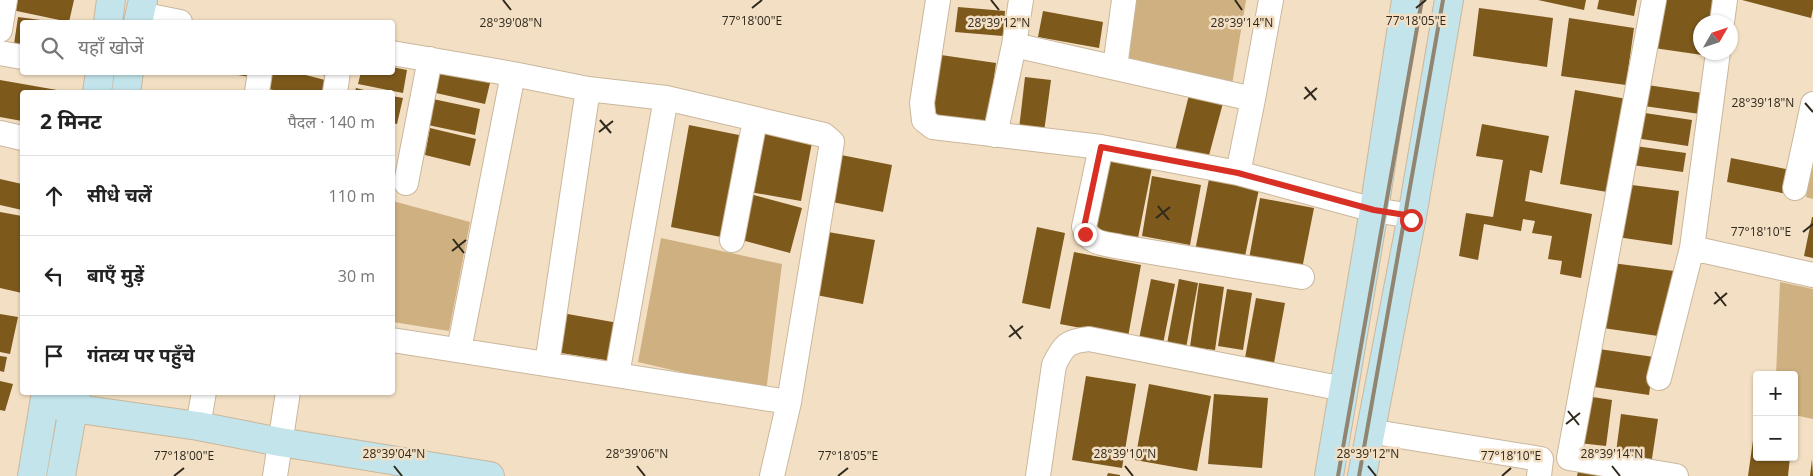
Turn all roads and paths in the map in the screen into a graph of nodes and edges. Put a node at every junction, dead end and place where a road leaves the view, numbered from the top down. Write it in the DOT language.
graph roads {
  1 [pos="5,0"];
  2 [pos="111,0"];
  3 [pos="938,0"];
  4 [pos="1021,0"];
  5 [pos="1124,0"];
  6 [pos="1271,0"];
  7 [pos="1406,0"];
  8 [pos="1449,0"];
  9 [pos="1654,0"];
  10 [pos="1725,0"];
  11 [pos="141,12"];
  12 [pos="1723,15"];
  13 [pos="108,20"];
  14 [pos="172,20"];
  15 [pos="0,30"];
  16 [pos="1014,45"];
  17 [pos="0,53"];
  18 [pos="395,53"];
  19 [pos="20,57"];
  20 [pos="430,59"];
  21 [pos="1717,60"];
  22 [pos="1115,67"];
  23 [pos="513,74"];
  24 [pos="100,75"];
  25 [pos="129,75"];
  26 [pos="260,75"];
  27 [pos="338,75"];
  28 [pos="588,89"];
  29 [pos="97,90"];
  30 [pos="126,90"];
  31 [pos="257,90"];
  32 [pos="335,90"];
  33 [pos="666,98"];
  34 [pos="1253,100"];
  35 [pos="1813,104"];
  36 [pos="755,120"];
  37 [pos="0,133"];
  38 [pos="995,135"];
  39 [pos="20,138"];
  40 [pos="1101,147"];
  41 [pos="1238,173"];
  42 [pos="406,183"];
  43 [pos="1795,188"];
  44 [pos="1374,210"];
  45 [pos="1412,216"];
  46 [pos="732,240"];
  47 [pos="1692,248"];
  48 [pos="1813,275"];
  49 [pos="1302,277"];
  50 [pos="395,340"];
  51 [pos="459,350"];
  52 [pos="547,364"];
  53 [pos="617,375"];
  54 [pos="1660,378"];
  55 [pos="1344,389"];
  56 [pos="203,395"];
  57 [pos="288,395"];
  58 [pos="45,398"];
  59 [pos="74,400"];
  60 [pos="789,402"];
  61 [pos="198,426"];
  62 [pos="1369,431"];
  63 [pos="280,442"];
  64 [pos="483,475"];
  65 [pos="32,476"];
  66 [pos="61,476"];
  67 [pos="275,476"];
  68 [pos="772,476"];
  69 [pos="1038,476"];
  70 [pos="1329,476"];
  71 [pos="1362,476"];
  72 [pos="1539,476"];
  73 [pos="1676,476"];
  1 -- 15 [label="street"];
  2 -- 13 [label="street"];
  3 -- 38 [label="street"];
  4 -- 16 [label="street"];
  5 -- 22 [label="street"];
  6 -- 34 [label="street"];
  7 -- 44 [label="street"];
  8 -- 45 [label="street"];
  9 -- 73 [label="street"];
  10 -- 12 [label="street"];
  11 -- 14 [label="street"];
  16 -- 22 [label="street"];
  16 -- 38 [label="street"];
  17 -- 19 [label="street"];
  18 -- 20 [label="street"];
  20 -- 23 [label="street"];
  20 -- 42 [label="street"];
  21 -- 47 [label="street"];
  22 -- 34 [label="street"];
  23 -- 28 [label="street"];
  23 -- 51 [label="street"];
  24 -- 29 [label="street"];
  25 -- 30 [label="street"];
  26 -- 31 [label="street"];
  27 -- 32 [label="street"];
  28 -- 33 [label="street"];
  28 -- 52 [label="street"];
  33 -- 36 [label="street"];
  33 -- 53 [label="street"];
  34 -- 41 [label="street"];
  35 -- 43 [label="street"];
  36 -- 46 [label="street"];
  36 -- 60 [label="street"];
  37 -- 39 [label="street"];
  38 -- 40 [label="street"];
  40 -- 41 [label="street"];
  40 -- 49 [label="street"];
  41 -- 44 [label="street"];
  44 -- 45 [label="street"];
  44 -- 55 [label="street"];
  45 -- 62 [label="street"];
  47 -- 48 [label="street"];
  47 -- 54 [label="street"];
  50 -- 51 [label="street"];
  51 -- 52 [label="street"];
  52 -- 53 [label="street"];
  53 -- 60 [label="street"];
  55 -- 69 [label="street"];
  55 -- 70 [label="street"];
  56 -- 61 [label="street"];
  57 -- 63 [label="street"];
  58 -- 59 [label="street"];
  58 -- 65 [label="street"];
  59 -- 61 [label="street"];
  59 -- 66 [label="street"];
  60 -- 68 [label="street"];
  61 -- 63 [label="street"];
  62 -- 71 [label="street"];
  62 -- 72 [label="street"];
  63 -- 64 [label="street"];
  63 -- 67 [label="street"];
}
